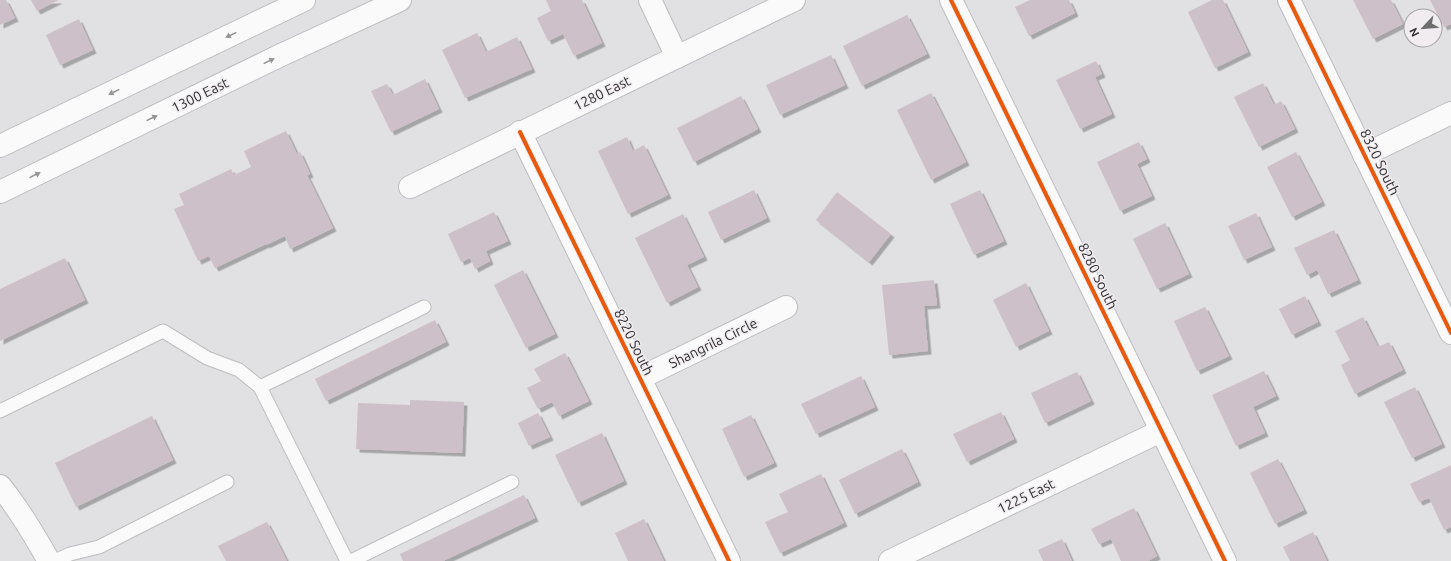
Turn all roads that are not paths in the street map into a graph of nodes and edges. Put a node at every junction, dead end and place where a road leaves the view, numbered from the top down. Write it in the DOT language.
graph roads {
  1 [pos="304,0"];
  2 [pos="400,0"];
  3 [pos="650,0"];
  4 [pos="794,0"];
  5 [pos="951,0"];
  6 [pos="1289,0"];
  7 [pos="677,57"];
  8 [pos="1451,113"];
  9 [pos="520,132"];
  10 [pos="0,146"];
  11 [pos="1364,155"];
  12 [pos="410,187"];
  13 [pos="0,192"];
  14 [pos="424,307"];
  15 [pos="786,307"];
  16 [pos="1451,333"];
  17 [pos="640,378"];
  18 [pos="260,387"];
  19 [pos="0,411"];
  20 [pos="1161,431"];
  21 [pos="227,482"];
  22 [pos="512,482"];
  23 [pos="4,497"];
  24 [pos="49,561"];
  25 [pos="55,561"];
  26 [pos="347,561"];
  27 [pos="351,561"];
  28 [pos="729,561"];
  29 [pos="890,561"];
  30 [pos="1225,561"];
  1 -- 10 [label="street, one-way"];
  13 -- 2 [label="street, 1300 East, one-way"];
  3 -- 7 [label="street"];
  4 -- 7 [label="street, 1280 East"];
  5 -- 20 [label="street, 8280 South"];
  6 -- 11 [label="street, 8320 South"];
  7 -- 9 [label="street, 1280 East"];
  8 -- 11 [label="street"];
  9 -- 12 [label="street, 1280 East"];
  9 -- 17 [label="street, 8220 South"];
  11 -- 16 [label="street, 8320 South"];
  14 -- 18 [label="lane"];
  15 -- 17 [label="street, Shangrila Circle"];
  17 -- 28 [label="street, 8220 South"];
  18 -- 19 [label="lane"];
  18 -- 26 [label="lane"];
  20 -- 29 [label="street, 1225 East"];
  20 -- 30 [label="street, 8280 South"];
  21 -- 25 [label="lane"];
  22 -- 27 [label="lane"];
  23 -- 24 [label="street"];
}
